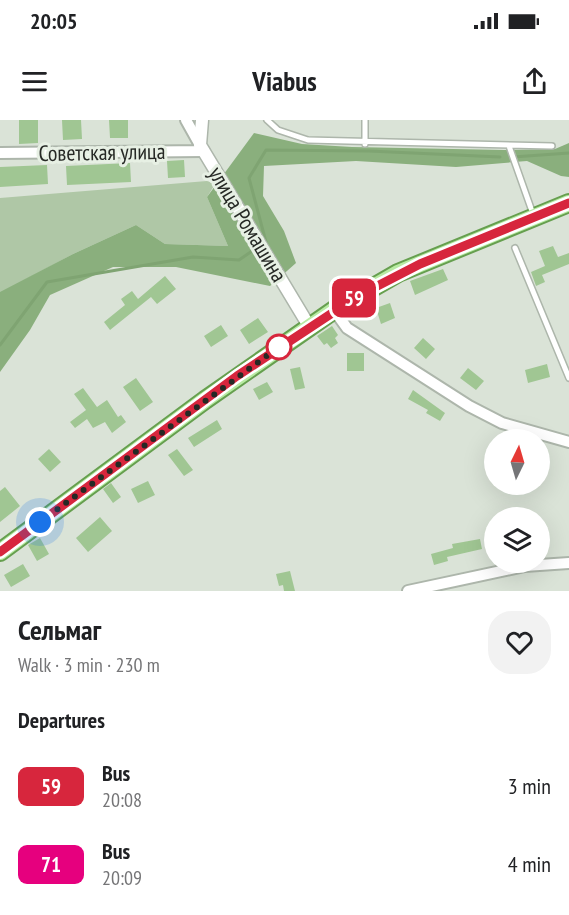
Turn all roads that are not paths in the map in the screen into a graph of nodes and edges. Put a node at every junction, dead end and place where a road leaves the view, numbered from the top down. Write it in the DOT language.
graph roads {
  1 [pos="186,120"];
  2 [pos="202,120"];
  3 [pos="267,120"];
  4 [pos="365,120"];
  5 [pos="365,144"];
  6 [pos="509,146"];
  7 [pos="552,146"];
  8 [pos="202,148"];
  9 [pos="0,153"];
  10 [pos="569,203"];
  11 [pos="534,218"];
  12 [pos="515,248"];
  13 [pos="334,310"];
  14 [pos="309,326"];
  15 [pos="569,378"];
  16 [pos="569,442"];
  17 [pos="0,552"];
  18 [pos="569,563"];
  19 [pos="408,591"];
  1 -- 8 [label="street, Советская улица"];
  2 -- 8 [label="street, улица Ромашина"];
  3 -- 5 [label="lane"];
  4 -- 5 [label="lane"];
  5 -- 6 [label="lane"];
  6 -- 7 [label="lane"];
  6 -- 11 [label="lane"];
  8 -- 9 [label="street, Советская улица"];
  8 -- 14 [label="street, улица Ромашина"];
  10 -- 11 [label="main road"];
  11 -- 13 [label="main road"];
  12 -- 15 [label="lane"];
  13 -- 14 [label="main road"];
  13 -- 16 [label="street"];
  14 -- 17 [label="main road"];
  18 -- 19 [label="street"];
}
